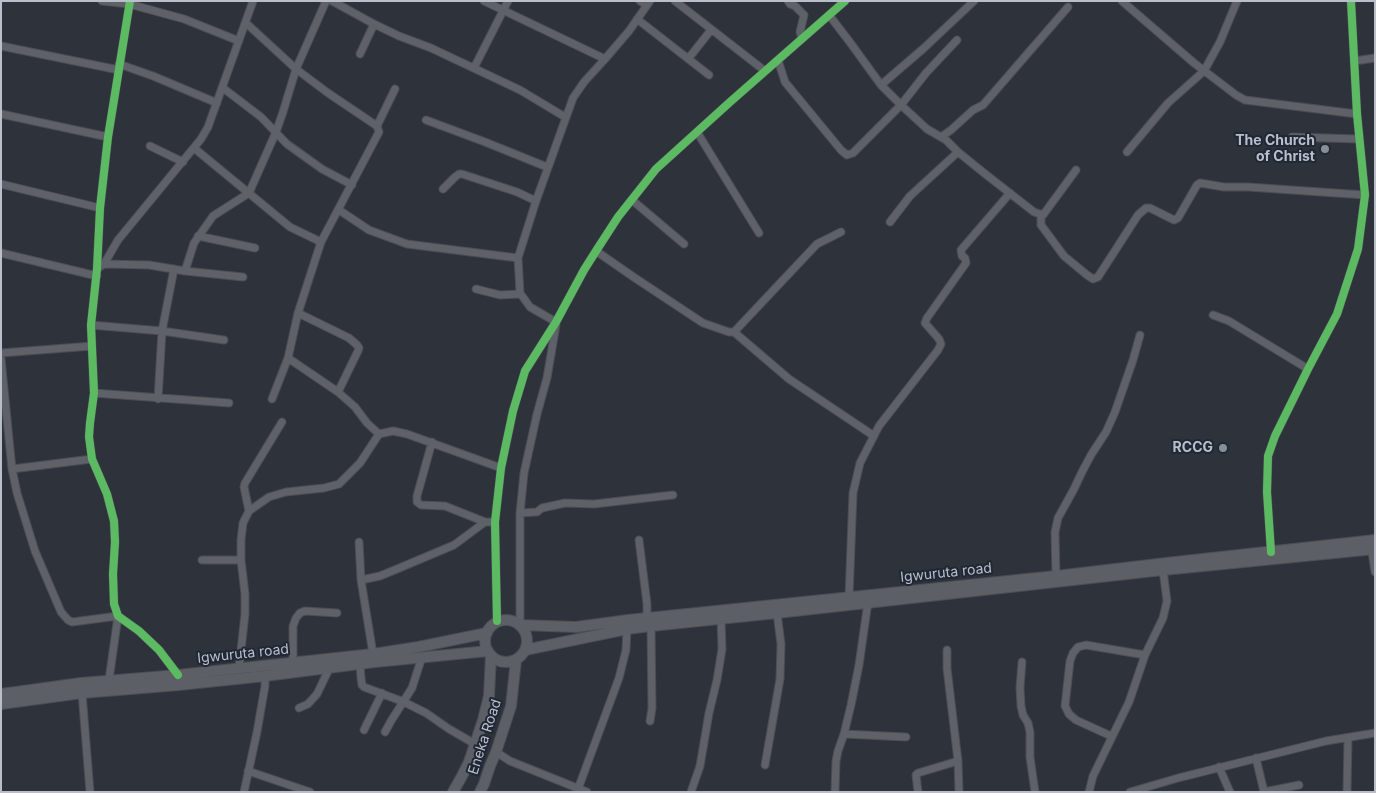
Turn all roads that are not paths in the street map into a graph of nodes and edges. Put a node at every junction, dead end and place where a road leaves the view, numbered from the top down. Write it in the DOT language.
graph roads {
  1 [pos="102,1"];
  2 [pos="253,1"];
  3 [pos="326,1"];
  4 [pos="332,1"];
  5 [pos="484,1"];
  6 [pos="508,1"];
  7 [pos="640,1"];
  8 [pos="675,1"];
  9 [pos="788,1"];
  10 [pos="845,1"];
  11 [pos="974,1"];
  12 [pos="1122,1"];
  13 [pos="1237,1"];
  14 [pos="1351,1"];
  15 [pos="130,3"];
  16 [pos="648,3"];
  17 [pos="1068,7"];
  18 [pos="503,10"];
  19 [pos="829,15"];
  20 [pos="637,19"];
  21 [pos="246,24"];
  22 [pos="374,24"];
  23 [pos="711,30"];
  24 [pos="802,38"];
  25 [pos="957,40"];
  26 [pos="239,41"];
  27 [pos="1,46"];
  28 [pos="360,54"];
  29 [pos="1375,58"];
  30 [pos="605,59"];
  31 [pos="688,59"];
  32 [pos="778,60"];
  33 [pos="1354,61"];
  34 [pos="119,67"];
  35 [pos="474,68"];
  36 [pos="296,69"];
  37 [pos="765,71"];
  38 [pos="1204,71"];
  39 [pos="709,75"];
  40 [pos="881,85"];
  41 [pos="222,88"];
  42 [pos="395,89"];
  43 [pos="217,102"];
  44 [pos="901,105"];
  45 [pos="1,114"];
  46 [pos="1357,114"];
  47 [pos="565,117"];
  48 [pos="426,120"];
  49 [pos="378,126"];
  50 [pos="276,132"];
  51 [pos="697,132"];
  52 [pos="1292,136"];
  53 [pos="108,137"];
  54 [pos="941,137"];
  55 [pos="1359,139"];
  56 [pos="150,146"];
  57 [pos="194,148"];
  58 [pos="958,152"];
  59 [pos="1126,152"];
  60 [pos="183,162"];
  61 [pos="547,168"];
  62 [pos="1076,170"];
  63 [pos="1,184"];
  64 [pos="352,185"];
  65 [pos="443,189"];
  66 [pos="248,193"];
  67 [pos="1010,193"];
  68 [pos="1365,195"];
  69 [pos="632,200"];
  70 [pos="536,201"];
  71 [pos="100,208"];
  72 [pos="339,210"];
  73 [pos="1041,215"];
  74 [pos="890,222"];
  75 [pos="759,232"];
  76 [pos="841,232"];
  77 [pos="198,236"];
  78 [pos="322,242"];
  79 [pos="684,244"];
  80 [pos="256,248"];
  81 [pos="596,251"];
  82 [pos="1,253"];
  83 [pos="518,258"];
  84 [pos="104,264"];
  85 [pos="174,269"];
  86 [pos="185,271"];
  87 [pos="97,272"];
  88 [pos="243,277"];
  89 [pos="476,290"];
  90 [pos="520,294"];
  91 [pos="298,313"];
  92 [pos="1213,314"];
  93 [pos="556,322"];
  94 [pos="91,326"];
  95 [pos="162,331"];
  96 [pos="734,332"];
  97 [pos="1140,335"];
  98 [pos="224,340"];
  99 [pos="92,346"];
  100 [pos="1,353"];
  101 [pos="288,358"];
  102 [pos="1,359"];
  103 [pos="1308,369"];
  104 [pos="338,392"];
  105 [pos="94,393"];
  106 [pos="272,398"];
  107 [pos="158,399"];
  108 [pos="230,403"];
  109 [pos="282,422"];
  110 [pos="379,434"];
  111 [pos="874,436"];
  112 [pos="432,442"];
  113 [pos="92,459"];
  114 [pos="501,468"];
  115 [pos="12,469"];
  116 [pos="673,495"];
  117 [pos="249,511"];
  118 [pos="520,513"];
  119 [pos="486,522"];
  120 [pos="495,522"];
  121 [pos="639,540"];
  122 [pos="359,542"];
  123 [pos="1373,545"];
  124 [pos="1271,552"];
  125 [pos="202,560"];
  126 [pos="240,560"];
  127 [pos="1164,570"];
  128 [pos="1375,572"];
  129 [pos="1056,576"];
  130 [pos="361,580"];
  131 [pos="850,597"];
  132 [pos="868,602"];
  133 [pos="337,613"];
  134 [pos="777,613"];
  135 [pos="118,616"];
  136 [pos="721,619"];
  137 [pos="497,622"];
  138 [pos="649,622"];
  139 [pos="520,625"];
  140 [pos="626,629"];
  141 [pos="487,633"];
  142 [pos="525,650"];
  143 [pos="947,650"];
  144 [pos="489,653"];
  145 [pos="373,654"];
  146 [pos="1145,655"];
  147 [pos="422,657"];
  148 [pos="516,660"];
  149 [pos="293,662"];
  150 [pos="1022,662"];
  151 [pos="360,664"];
  152 [pos="330,667"];
  153 [pos="239,668"];
  154 [pos="178,674"];
  155 [pos="265,676"];
  156 [pos="109,680"];
  157 [pos="82,693"];
  158 [pos="382,693"];
  159 [pos="1,694"];
  160 [pos="404,702"];
  161 [pos="1,704"];
  162 [pos="299,708"];
  163 [pos="650,721"];
  164 [pos="364,730"];
  165 [pos="385,732"];
  166 [pos="1375,733"];
  167 [pos="844,734"];
  168 [pos="1111,736"];
  169 [pos="906,737"];
  170 [pos="1348,738"];
  171 [pos="475,744"];
  172 [pos="496,752"];
  173 [pos="1256,758"];
  174 [pos="958,762"];
  175 [pos="765,765"];
  176 [pos="1220,767"];
  177 [pos="248,771"];
  178 [pos="1299,785"];
  179 [pos="578,789"];
  180 [pos="90,792"];
  181 [pos="244,792"];
  182 [pos="310,792"];
  183 [pos="453,792"];
  184 [pos="480,792"];
  185 [pos="586,792"];
  186 [pos="691,792"];
  187 [pos="835,792"];
  188 [pos="918,792"];
  189 [pos="959,792"];
  190 [pos="1035,792"];
  191 [pos="1089,792"];
  192 [pos="1130,792"];
  193 [pos="1230,792"];
  194 [pos="1264,792"];
  195 [pos="1346,792"];
  1 -- 15 [label="street"];
  2 -- 21 [label="street"];
  3 -- 36 [label="street"];
  4 -- 22 [label="street"];
  5 -- 18 [label="street"];
  6 -- 18 [label="street"];
  7 -- 16 [label="street"];
  8 -- 23 [label="street"];
  9 -- 24 [label="street"];
  10 -- 19 [label="street"];
  11 -- 40 [label="street"];
  12 -- 38 [label="street"];
  13 -- 38 [label="street"];
  14 -- 33 [label="street"];
  15 -- 26 [label="street"];
  15 -- 34 [label="street"];
  16 -- 20 [label="street"];
  17 -- 54 [label="street"];
  18 -- 30 [label="street"];
  18 -- 35 [label="street"];
  19 -- 24 [label="street"];
  19 -- 40 [label="street"];
  20 -- 30 [label="street"];
  20 -- 31 [label="street"];
  21 -- 26 [label="street"];
  21 -- 36 [label="street"];
  22 -- 28 [label="street"];
  22 -- 35 [label="street"];
  23 -- 31 [label="street"];
  23 -- 37 [label="street"];
  24 -- 32 [label="street"];
  25 -- 44 [label="street"];
  26 -- 41 [label="street"];
  27 -- 34 [label="street"];
  29 -- 33 [label="street"];
  30 -- 47 [label="street"];
  31 -- 39 [label="street"];
  32 -- 37 [label="street"];
  32 -- 44 [label="street"];
  33 -- 46 [label="street"];
  34 -- 43 [label="street"];
  34 -- 53 [label="street"];
  35 -- 47 [label="street"];
  36 -- 49 [label="street"];
  36 -- 50 [label="street"];
  37 -- 51 [label="street"];
  38 -- 46 [label="street"];
  38 -- 59 [label="street"];
  40 -- 44 [label="street"];
  41 -- 43 [label="street"];
  41 -- 50 [label="street"];
  42 -- 49 [label="street"];
  43 -- 57 [label="street"];
  44 -- 54 [label="street"];
  45 -- 53 [label="street"];
  46 -- 55 [label="street"];
  47 -- 61 [label="street"];
  48 -- 61 [label="street"];
  49 -- 64 [label="street"];
  50 -- 64 [label="street"];
  50 -- 66 [label="street"];
  51 -- 69 [label="street"];
  51 -- 75 [label="street"];
  52 -- 55 [label="street"];
  53 -- 71 [label="street"];
  54 -- 58 [label="street"];
  55 -- 68 [label="street"];
  56 -- 60 [label="street"];
  57 -- 60 [label="street"];
  57 -- 66 [label="street"];
  58 -- 67 [label="street"];
  58 -- 74 [label="street"];
  60 -- 84 [label="street"];
  61 -- 70 [label="street"];
  62 -- 73 [label="street"];
  63 -- 71 [label="street"];
  64 -- 72 [label="street"];
  65 -- 70 [label="street"];
  66 -- 77 [label="street"];
  66 -- 78 [label="street"];
  67 -- 73 [label="street"];
  67 -- 111 [label="street"];
  68 -- 73 [label="street"];
  68 -- 103 [label="street"];
  69 -- 79 [label="street"];
  69 -- 81 [label="street"];
  70 -- 83 [label="street"];
  71 -- 87 [label="street"];
  72 -- 78 [label="street"];
  72 -- 83 [label="street"];
  76 -- 96 [label="street"];
  77 -- 80 [label="street"];
  77 -- 86 [label="street"];
  78 -- 91 [label="street"];
  81 -- 93 [label="street"];
  81 -- 96 [label="street"];
  82 -- 87 [label="street"];
  83 -- 90 [label="street"];
  84 -- 85 [label="street"];
  84 -- 87 [label="street"];
  85 -- 86 [label="street"];
  85 -- 95 [label="street"];
  86 -- 88 [label="street"];
  87 -- 94 [label="street"];
  89 -- 90 [label="street"];
  90 -- 93 [label="street"];
  91 -- 101 [label="street"];
  91 -- 104 [label="street"];
  92 -- 103 [label="street"];
  93 -- 114 [label="street"];
  93 -- 118 [label="street"];
  94 -- 95 [label="street"];
  94 -- 99 [label="street"];
  95 -- 98 [label="street"];
  95 -- 107 [label="street"];
  96 -- 111 [label="street"];
  97 -- 129 [label="street"];
  99 -- 100 [label="street"];
  99 -- 105 [label="street"];
  101 -- 104 [label="street"];
  101 -- 106 [label="street"];
  102 -- 115 [label="street"];
  103 -- 124 [label="street"];
  104 -- 110 [label="street"];
  105 -- 107 [label="street"];
  105 -- 113 [label="street"];
  107 -- 108 [label="street"];
  109 -- 117 [label="street"];
  110 -- 112 [label="street"];
  110 -- 117 [label="street"];
  111 -- 131 [label="street"];
  112 -- 114 [label="street"];
  112 -- 119 [label="street"];
  113 -- 115 [label="street"];
  113 -- 135 [label="street"];
  114 -- 120 [label="street"];
  115 -- 135 [label="street"];
  116 -- 118 [label="street"];
  117 -- 126 [label="street"];
  118 -- 139 [label="street"];
  119 -- 120 [label="street"];
  119 -- 130 [label="street"];
  120 -- 137 [label="street"];
  121 -- 138 [label="street"];
  122 -- 130 [label="street"];
  123 -- 124 [label="main road, Igwuruta road"];
  123 -- 127 [label="main road, Igwuruta road"];
  123 -- 128 [label="street"];
  124 -- 129 [label="main road, Igwuruta road"];
  125 -- 126 [label="street"];
  126 -- 153 [label="street"];
  127 -- 132 [label="main road, Igwuruta road"];
  127 -- 146 [label="street"];
  129 -- 131 [label="main road, Igwuruta road"];
  130 -- 145 [label="street"];
  131 -- 138 [label="main road, Igwuruta road"];
  132 -- 134 [label="main road, Igwuruta road"];
  132 -- 167 [label="street"];
  133 -- 149 [label="street"];
  134 -- 136 [label="main road, Igwuruta road"];
  134 -- 175 [label="street"];
  135 -- 154 [label="street"];
  135 -- 156 [label="street"];
  136 -- 138 [label="main road, Igwuruta road"];
  136 -- 186 [label="street"];
  137 -- 139 [label="main road"];
  137 -- 141 [label="main road"];
  138 -- 139 [label="main road, Igwuruta road"];
  138 -- 140 [label="main road, Igwuruta road"];
  138 -- 163 [label="street"];
  139 -- 142 [label="main road"];
  140 -- 142 [label="main road, Igwuruta road"];
  140 -- 179 [label="street"];
  141 -- 144 [label="main road"];
  141 -- 145 [label="main road, Igwuruta road"];
  142 -- 148 [label="main road"];
  143 -- 174 [label="street"];
  144 -- 147 [label="main road, Igwuruta road"];
  144 -- 148 [label="main road"];
  144 -- 171 [label="main road, Eneka Road"];
  145 -- 149 [label="main road, Igwuruta road"];
  146 -- 168 [label="street"];
  146 -- 168 [label="street"];
  147 -- 151 [label="main road, Igwuruta road"];
  147 -- 160 [label="street"];
  148 -- 172 [label="main road, Eneka Road"];
  149 -- 153 [label="main road, Igwuruta road"];
  150 -- 190 [label="street"];
  151 -- 152 [label="main road, Igwuruta road"];
  151 -- 158 [label="street"];
  152 -- 155 [label="main road, Igwuruta road"];
  152 -- 162 [label="street"];
  153 -- 154 [label="main road, Igwuruta road"];
  154 -- 156 [label="main road, Igwuruta road"];
  155 -- 157 [label="main road, Igwuruta road"];
  155 -- 177 [label="street"];
  156 -- 159 [label="main road, Igwuruta road"];
  157 -- 161 [label="main road, Igwuruta road"];
  157 -- 180 [label="street"];
  158 -- 160 [label="street"];
  158 -- 164 [label="street"];
  160 -- 165 [label="street"];
  160 -- 171 [label="street"];
  166 -- 170 [label="street"];
  167 -- 169 [label="street"];
  167 -- 187 [label="street"];
  168 -- 191 [label="street"];
  170 -- 173 [label="street"];
  170 -- 195 [label="street"];
  171 -- 183 [label="main road, Eneka Road"];
  172 -- 179 [label="street"];
  172 -- 184 [label="main road, Eneka Road"];
  173 -- 176 [label="street"];
  173 -- 194 [label="street"];
  174 -- 188 [label="street"];
  174 -- 189 [label="street"];
  176 -- 192 [label="street"];
  176 -- 193 [label="street"];
  177 -- 181 [label="street"];
  177 -- 182 [label="street"];
  178 -- 194 [label="street"];
  179 -- 185 [label="street"];
}
